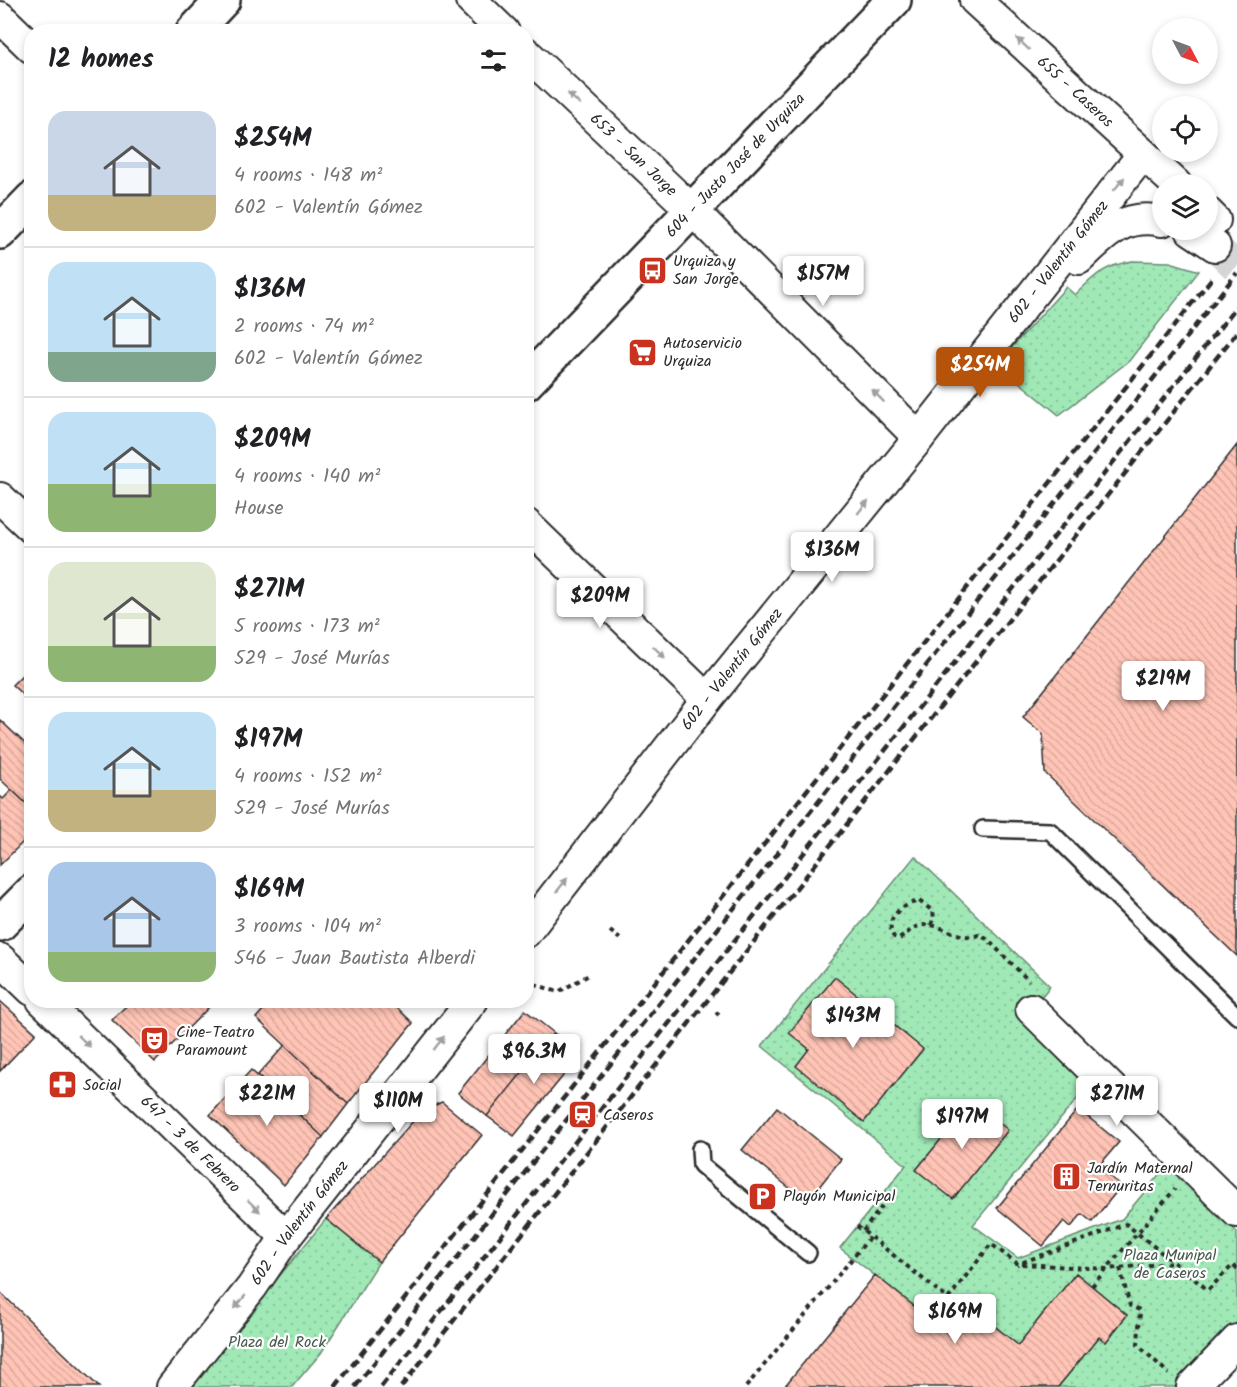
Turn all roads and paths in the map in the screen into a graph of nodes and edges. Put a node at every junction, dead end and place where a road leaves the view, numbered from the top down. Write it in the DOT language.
graph roads {
  1 [pos="223,0"];
  2 [pos="471,0"];
  3 [pos="894,0"];
  4 [pos="975,0"];
  5 [pos="0,17"];
  6 [pos="200,24"];
  7 [pos="496,24"];
  8 [pos="24,40"];
  9 [pos="534,61"];
  10 [pos="1143,154"];
  11 [pos="1165,174"];
  12 [pos="24,207"];
  13 [pos="693,211"];
  14 [pos="1152,220"];
  15 [pos="0,232"];
  16 [pos="1004,328"];
  17 [pos="534,375"];
  18 [pos="919,438"];
  19 [pos="0,498"];
  20 [pos="24,520"];
  21 [pos="534,532"];
  22 [pos="707,699"];
  23 [pos="983,829"];
  24 [pos="24,900"];
  25 [pos="534,922"];
  26 [pos="0,924"];
  27 [pos="931,925"];
  28 [pos="610,931"];
  29 [pos="620,939"];
  30 [pos="0,959"];
  31 [pos="589,975"];
  32 [pos="24,982"];
  33 [pos="534,984"];
  34 [pos="50,1008"];
  35 [pos="467,1008"];
  36 [pos="722,1009"];
  37 [pos="1031,1009"];
  38 [pos="716,1016"];
  39 [pos="1237,1016"];
  40 [pos="700,1149"];
  41 [pos="1193,1168"];
  42 [pos="883,1205"];
  43 [pos="1237,1212"];
  44 [pos="857,1226"];
  45 [pos="863,1231"];
  46 [pos="1136,1232"];
  47 [pos="286,1237"];
  48 [pos="870,1237"];
  49 [pos="808,1253"];
  50 [pos="1174,1263"];
  51 [pos="1018,1264"];
  52 [pos="1120,1268"];
  53 [pos="1106,1269"];
  54 [pos="1237,1269"];
  55 [pos="1092,1286"];
  56 [pos="1237,1340"];
  57 [pos="1184,1384"];
  58 [pos="172,1387"];
  59 [pos="746,1387"];
  1 -- 6 [label="main road"];
  2 -- 7 [label="street"];
  3 -- 13 [label="main road, 604 - Justo José de Urquiza"];
  10 -- 4 [label="street, 655 - Caseros, one-way"];
  5 -- 8 [label="street"];
  13 -- 9 [label="street, 653 - San Jorge, one-way"];
  10 -- 11 [label="street, 655 - Caseros"];
  16 -- 10 [label="street, 602 - Valentín Gómez, one-way"];
  12 -- 15 [label="main road"];
  13 -- 17 [label="main road, 604 - Justo José de Urquiza"];
  18 -- 13 [label="street, 653 - San Jorge, one-way"];
  14 -- 16 [label="street"];
  16 -- 18 [label="street, 602 - Valentín Gómez"];
  22 -- 18 [label="street, 602 - Valentín Gómez, one-way"];
  19 -- 20 [label="street"];
  21 -- 22 [label="street, one-way"];
  25 -- 22 [label="street, 602 - Valentín Gómez, one-way"];
  23 -- 39 [label="lane"];
  24 -- 26 [label="main road"];
  27 -- 27 [label="path"];
  27 -- 37 [label="path"];
  28 -- 29 [label="path"];
  30 -- 32 [label="street"];
  31 -- 33 [label="path"];
  34 -- 47 [label="street, 647 - 3 de Febrero, one-way"];
  47 -- 35 [label="street, 602 - Valentín Gómez, one-way"];
  36 -- 38 [label="path"];
  37 -- 41 [label="street"];
  40 -- 49 [label="lane"];
  41 -- 43 [label="street"];
  41 -- 46 [label="path"];
  42 -- 45 [label="path"];
  44 -- 45 [label="path"];
  45 -- 48 [label="path"];
  46 -- 50 [label="path"];
  46 -- 51 [label="path"];
  46 -- 53 [label="path"];
  47 -- 58 [label="street, 602 - Valentín Gómez, one-way"];
  48 -- 51 [label="path"];
  48 -- 59 [label="path"];
  50 -- 52 [label="path"];
  50 -- 54 [label="path"];
  51 -- 53 [label="path"];
  52 -- 53 [label="path"];
  52 -- 57 [label="path"];
  53 -- 55 [label="path"];
  56 -- 57 [label="street"];
}
